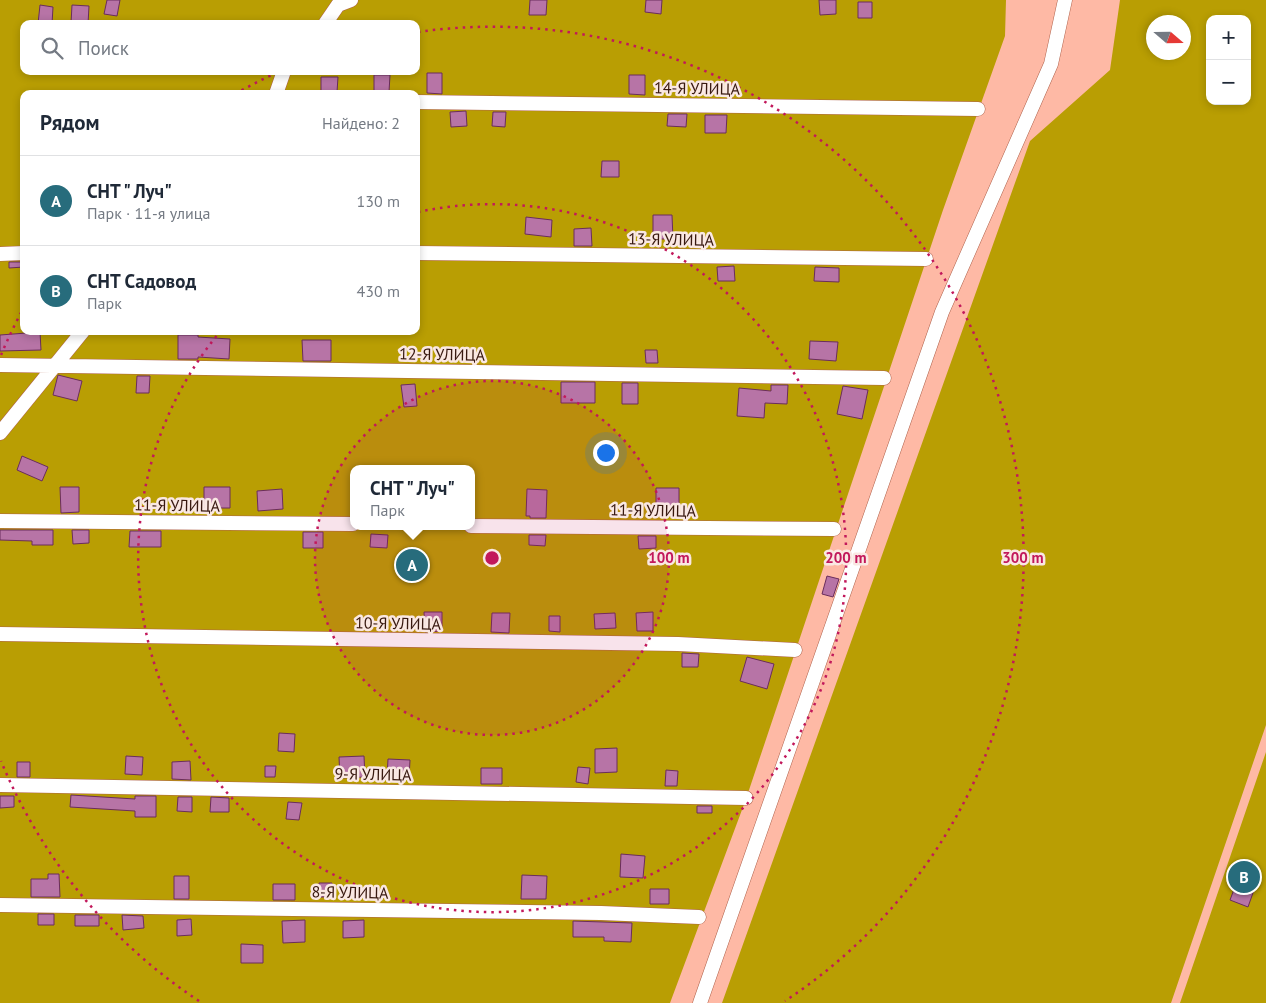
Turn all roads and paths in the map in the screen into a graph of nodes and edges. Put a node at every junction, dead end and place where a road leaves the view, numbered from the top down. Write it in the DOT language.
graph roads {
  1 [pos="351,0"];
  2 [pos="1065,0"];
  3 [pos="328,20"];
  4 [pos="283,75"];
  5 [pos="277,90"];
  6 [pos="420,102"];
  7 [pos="978,110"];
  8 [pos="20,253"];
  9 [pos="420,253"];
  10 [pos="0,254"];
  11 [pos="926,259"];
  12 [pos="80,335"];
  13 [pos="0,365"];
  14 [pos="55,365"];
  15 [pos="884,378"];
  16 [pos="0,433"];
  17 [pos="0,521"];
  18 [pos="350,524"];
  19 [pos="475,526"];
  20 [pos="834,529"];
  21 [pos="0,634"];
  22 [pos="795,650"];
  23 [pos="0,784"];
  24 [pos="746,798"];
  25 [pos="0,905"];
  26 [pos="699,917"];
  27 [pos="700,1003"];
  1 -- 3 [label="street"];
  2 -- 27 [label="street"];
  4 -- 5 [label="street"];
  6 -- 7 [label="street, 14-Я УЛИЦА"];
  8 -- 10 [label="street"];
  9 -- 11 [label="street, 13-Я УЛИЦА"];
  12 -- 14 [label="street"];
  13 -- 14 [label="street, 12-Я УЛИЦА"];
  14 -- 15 [label="street, 12-Я УЛИЦА"];
  14 -- 16 [label="street"];
  17 -- 18 [label="street, 11-Я УЛИЦА"];
  19 -- 20 [label="street, 11-Я УЛИЦА"];
  21 -- 22 [label="street, 10-Я УЛИЦА"];
  23 -- 24 [label="street, 9-Я УЛИЦА"];
  25 -- 26 [label="street, 8-Я УЛИЦА"];
}
